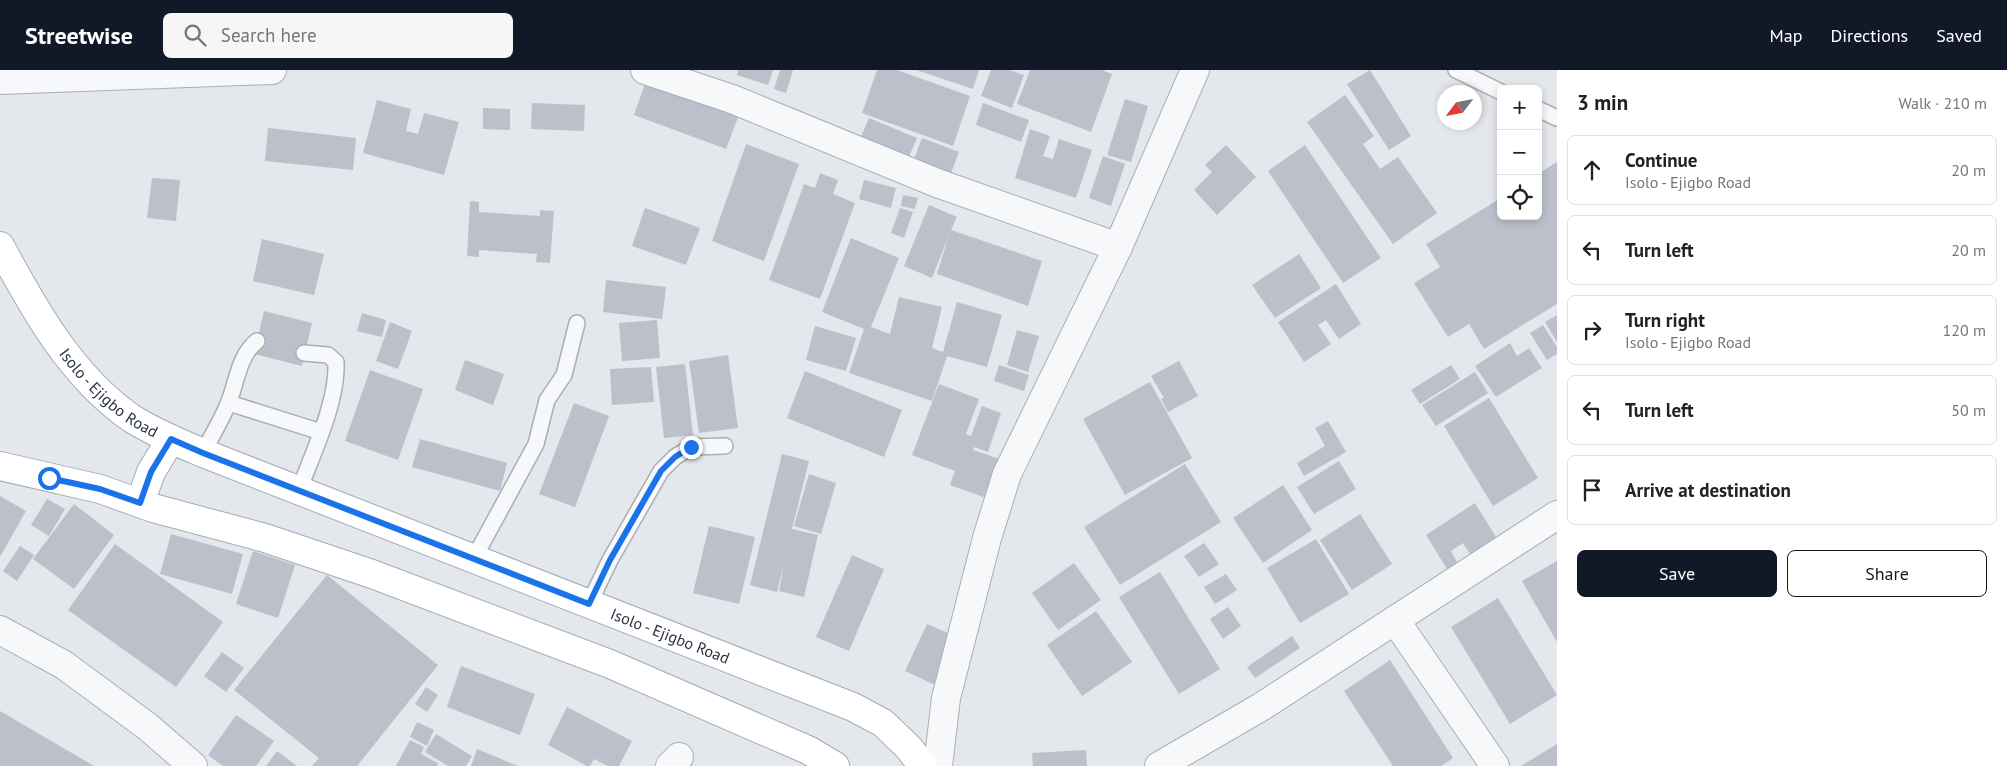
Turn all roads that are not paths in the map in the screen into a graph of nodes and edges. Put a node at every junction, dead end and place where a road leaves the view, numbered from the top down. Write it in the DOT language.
graph roads {
  1 [pos="272,70"];
  2 [pos="645,70"];
  3 [pos="1195,70"];
  4 [pos="1456,70"];
  5 [pos="0,80"];
  6 [pos="1497,90"];
  7 [pos="1542,111"];
  8 [pos="1557,118"];
  9 [pos="0,246"];
  10 [pos="1118,247"];
  11 [pos="8,276"];
  12 [pos="577,322"];
  13 [pos="257,341"];
  14 [pos="304,354"];
  15 [pos="229,403"];
  16 [pos="321,432"];
  17 [pos="171,439"];
  18 [pos="725,446"];
  19 [pos="203,453"];
  20 [pos="0,466"];
  21 [pos="299,490"];
  22 [pos="140,503"];
  23 [pos="1557,515"];
  24 [pos="473,560"];
  25 [pos="589,604"];
  26 [pos="1396,620"];
  27 [pos="0,630"];
  28 [pos="193,766"];
  29 [pos="835,766"];
  30 [pos="923,766"];
  31 [pos="938,766"];
  32 [pos="1159,766"];
  33 [pos="1495,766"];
  1 -- 5 [label="street"];
  2 -- 10 [label="street"];
  3 -- 10 [label="street"];
  4 -- 6 [label="lane"];
  7 -- 8 [label="lane"];
  9 -- 11 [label="main road, Isolo - Ejigbo Road"];
  10 -- 31 [label="street"];
  11 -- 17 [label="main road, Isolo - Ejigbo Road"];
  12 -- 24 [label="lane"];
  13 -- 15 [label="lane"];
  14 -- 16 [label="lane"];
  15 -- 16 [label="lane"];
  15 -- 19 [label="lane"];
  16 -- 21 [label="lane"];
  17 -- 19 [label="main road, Isolo - Ejigbo Road"];
  17 -- 22 [label="main road"];
  18 -- 25 [label="lane"];
  19 -- 21 [label="main road, Isolo - Ejigbo Road"];
  20 -- 22 [label="main road"];
  21 -- 24 [label="main road, Isolo - Ejigbo Road"];
  22 -- 29 [label="main road"];
  23 -- 26 [label="street"];
  24 -- 25 [label="main road, Isolo - Ejigbo Road"];
  25 -- 30 [label="main road, Isolo - Ejigbo Road"];
  26 -- 32 [label="street"];
  26 -- 33 [label="street"];
  27 -- 28 [label="street"];
}
